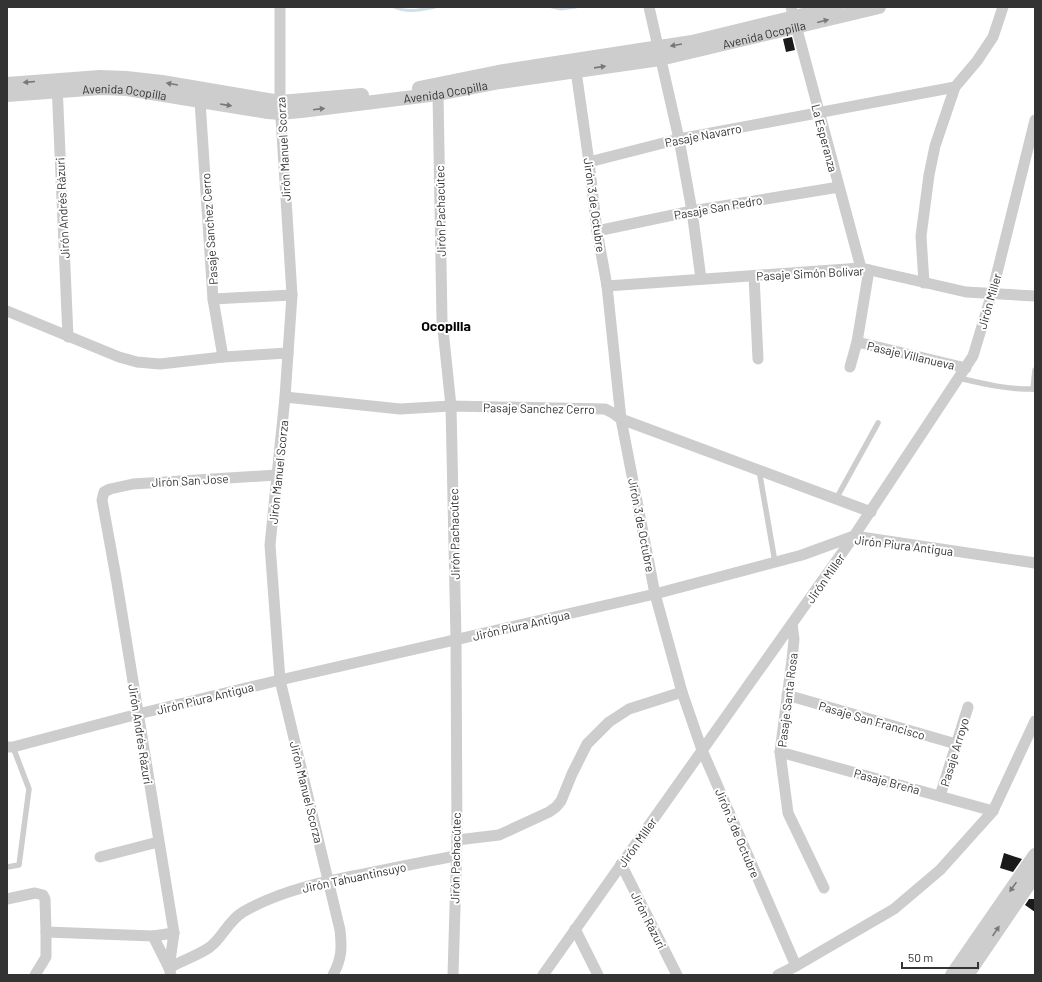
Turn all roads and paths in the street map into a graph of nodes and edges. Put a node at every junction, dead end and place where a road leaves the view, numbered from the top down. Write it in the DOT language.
graph roads {
  1 [pos="280,7"];
  2 [pos="649,7"];
  3 [pos="836,7"];
  4 [pos="879,7"];
  5 [pos="1003,7"];
  6 [pos="793,18"];
  7 [pos="659,54"];
  8 [pos="575,66"];
  9 [pos="7,84"];
  10 [pos="57,86"];
  11 [pos="955,87"];
  12 [pos="438,94"];
  13 [pos="7,95"];
  14 [pos="200,101"];
  15 [pos="280,108"];
  16 [pos="818,113"];
  17 [pos="1035,120"];
  18 [pos="679,139"];
  19 [pos="589,162"];
  20 [pos="839,187"];
  21 [pos="692,211"];
  22 [pos="597,231"];
  23 [pos="865,269"];
  24 [pos="754,276"];
  25 [pos="701,279"];
  26 [pos="924,282"];
  27 [pos="607,286"];
  28 [pos="992,294"];
  29 [pos="292,295"];
  30 [pos="1035,296"];
  31 [pos="213,299"];
  32 [pos="7,311"];
  33 [pos="68,337"];
  34 [pos="857,342"];
  35 [pos="288,353"];
  36 [pos="223,357"];
  37 [pos="758,358"];
  38 [pos="850,367"];
  39 [pos="966,368"];
  40 [pos="1035,370"];
  41 [pos="959,378"];
  42 [pos="1034,389"];
  43 [pos="285,398"];
  44 [pos="451,406"];
  45 [pos="622,419"];
  46 [pos="878,423"];
  47 [pos="759,470"];
  48 [pos="277,475"];
  49 [pos="104,492"];
  50 [pos="836,499"];
  51 [pos="870,512"];
  52 [pos="854,536"];
  53 [pos="774,562"];
  54 [pos="1035,564"];
  55 [pos="655,594"];
  56 [pos="792,624"];
  57 [pos="456,640"];
  58 [pos="280,680"];
  59 [pos="682,692"];
  60 [pos="787,695"];
  61 [pos="968,707"];
  62 [pos="138,714"];
  63 [pos="1035,721"];
  64 [pos="956,744"];
  65 [pos="10,747"];
  66 [pos="702,750"];
  67 [pos="780,752"];
  68 [pos="940,796"];
  69 [pos="994,811"];
  70 [pos="457,840"];
  71 [pos="158,842"];
  72 [pos="1035,855"];
  73 [pos="456,856"];
  74 [pos="100,857"];
  75 [pos="621,864"];
  76 [pos="7,867"];
  77 [pos="1031,877"];
  78 [pos="328,880"];
  79 [pos="824,888"];
  80 [pos="7,899"];
  81 [pos="575,929"];
  82 [pos="46,932"];
  83 [pos="174,933"];
  84 [pos="153,936"];
  85 [pos="796,966"];
  86 [pos="170,971"];
  87 [pos="35,975"];
  88 [pos="334,975"];
  89 [pos="453,975"];
  90 [pos="543,975"];
  91 [pos="598,975"];
  92 [pos="677,975"];
  93 [pos="778,975"];
  94 [pos="952,975"];
  95 [pos="966,975"];
  1 -- 15 [label="street, Jirón Manuel Scorza"];
  2 -- 7 [label="street"];
  3 -- 6 [label="street, Avenida Ocopilla"];
  6 -- 4 [label="street, Avenida Ocopilla, one-way"];
  5 -- 11 [label="street"];
  6 -- 7 [label="street, Avenida Ocopilla"];
  6 -- 16 [label="street, La Esperanza"];
  7 -- 8 [label="street, Avenida Ocopilla"];
  7 -- 18 [label="street"];
  8 -- 12 [label="street, Avenida Ocopilla"];
  8 -- 15 [label="street, Avenida Ocopilla"];
  8 -- 19 [label="street, Jirón 3 de Octubre"];
  10 -- 9 [label="street, Avenida Ocopilla, one-way"];
  10 -- 13 [label="street, Avenida Ocopilla"];
  10 -- 14 [label="street, Avenida Ocopilla"];
  15 -- 10 [label="street, Avenida Ocopilla, one-way"];
  10 -- 33 [label="street, Jirón Andrés Rázuri"];
  11 -- 16 [label="street, Pasaje Navarro"];
  11 -- 26 [label="street"];
  15 -- 12 [label="street, Avenida Ocopilla, one-way"];
  12 -- 44 [label="street, Jirón Pachacútec"];
  14 -- 15 [label="street, Avenida Ocopilla, one-way"];
  14 -- 31 [label="street, Pasaje Sanchez Cerro"];
  15 -- 29 [label="street, Jirón Manuel Scorza"];
  16 -- 18 [label="street, Pasaje Navarro"];
  16 -- 20 [label="street, La Esperanza"];
  17 -- 28 [label="street, Jirón Miller"];
  18 -- 19 [label="street, Pasaje Navarro"];
  18 -- 21 [label="street"];
  19 -- 22 [label="street, Jirón 3 de Octubre"];
  20 -- 21 [label="street, Pasaje San Pedro"];
  20 -- 23 [label="street, La Esperanza"];
  21 -- 22 [label="street, Pasaje San Pedro"];
  21 -- 25 [label="street"];
  22 -- 27 [label="street, Jirón 3 de Octubre"];
  23 -- 24 [label="street, Pasaje Simón Bolívar"];
  23 -- 26 [label="street, Pasaje Simón Bolívar"];
  23 -- 34 [label="street"];
  24 -- 25 [label="street, Pasaje Simón Bolívar"];
  24 -- 37 [label="street"];
  25 -- 27 [label="street, Pasaje Simón Bolívar"];
  26 -- 28 [label="street, Pasaje Simón Bolívar"];
  27 -- 45 [label="street, Jirón 3 de Octubre"];
  28 -- 30 [label="street, Pasaje Simón Bolívar"];
  28 -- 39 [label="street, Jirón Miller"];
  29 -- 31 [label="street"];
  29 -- 35 [label="street, Jirón Manuel Scorza"];
  31 -- 36 [label="street, Pasaje Sanchez Cerro"];
  32 -- 33 [label="street"];
  33 -- 36 [label="street"];
  34 -- 38 [label="street"];
  34 -- 39 [label="street, Pasaje Villanueva"];
  35 -- 36 [label="street"];
  35 -- 43 [label="street, Jirón Manuel Scorza"];
  39 -- 41 [label="street, Jirón Miller"];
  40 -- 42 [label="lane"];
  41 -- 42 [label="lane"];
  41 -- 51 [label="street, Jirón Miller"];
  43 -- 44 [label="street, Pasaje Sanchez Cerro"];
  43 -- 48 [label="street, Jirón Manuel Scorza"];
  44 -- 45 [label="street, Pasaje Sanchez Cerro"];
  44 -- 57 [label="street, Jirón Pachacútec"];
  45 -- 47 [label="street, Pasaje Sanchez Cerro"];
  45 -- 55 [label="street, Jirón 3 de Octubre"];
  46 -- 50 [label="lane"];
  47 -- 50 [label="street, Pasaje Sanchez Cerro"];
  47 -- 53 [label="lane"];
  48 -- 49 [label="street, Jirón San Jose"];
  48 -- 58 [label="street, Jirón Manuel Scorza"];
  49 -- 62 [label="street, Jirón Andrés Rázuri"];
  50 -- 51 [label="street, Pasaje Sanchez Cerro"];
  51 -- 52 [label="street, Jirón Miller"];
  52 -- 53 [label="street, Jirón Piura Antigua"];
  52 -- 54 [label="street, Jirón Piura Antigua"];
  52 -- 56 [label="street, Jirón Miller"];
  53 -- 55 [label="street, Jirón Piura Antigua"];
  55 -- 57 [label="street, Jirón Piura Antigua"];
  55 -- 59 [label="street, Jirón 3 de Octubre"];
  56 -- 60 [label="street, Pasaje Santa Rosa"];
  56 -- 66 [label="street, Jirón Miller"];
  57 -- 58 [label="street, Jirón Piura Antigua"];
  57 -- 70 [label="street, Jirón Pachacútec"];
  58 -- 62 [label="street, Jirón Piura Antigua"];
  58 -- 78 [label="street, Jirón Manuel Scorza"];
  59 -- 66 [label="street, Jirón 3 de Octubre"];
  59 -- 70 [label="street"];
  60 -- 64 [label="street, Pasaje San Francisco"];
  60 -- 67 [label="street, Pasaje Santa Rosa"];
  61 -- 64 [label="street, Pasaje Arroyo"];
  62 -- 65 [label="street, Jirón Piura Antigua"];
  62 -- 71 [label="street, Jirón Andrés Rázuri"];
  63 -- 69 [label="street"];
  64 -- 68 [label="street, Pasaje Arroyo"];
  65 -- 76 [label="lane"];
  66 -- 75 [label="street, Jirón Miller"];
  66 -- 85 [label="street, Jirón 3 de Octubre"];
  67 -- 68 [label="street, Pasaje Breña"];
  67 -- 79 [label="street, Pasaje Santa Rosa"];
  68 -- 69 [label="street, Pasaje Breña"];
  69 -- 85 [label="street"];
  70 -- 73 [label="street, Jirón Pachacútec"];
  71 -- 74 [label="street"];
  71 -- 83 [label="street, Jirón Andrés Rázuri"];
  72 -- 77 [label="street"];
  73 -- 78 [label="street, Jirón Tahuantinsuyo"];
  73 -- 89 [label="street, Jirón Pachacútec"];
  75 -- 81 [label="street, Jirón Miller"];
  75 -- 92 [label="street, Jirón Rázuri"];
  77 -- 94 [label="street, one-way"];
  95 -- 77 [label="street, one-way"];
  78 -- 86 [label="street, Jirón Tahuantinsuyo"];
  78 -- 88 [label="street, Jirón Manuel Scorza"];
  80 -- 82 [label="street"];
  81 -- 90 [label="street, Jirón Miller"];
  81 -- 91 [label="street"];
  82 -- 84 [label="street"];
  82 -- 87 [label="street"];
  83 -- 84 [label="street"];
  83 -- 86 [label="street, Jirón Andrés Rázuri"];
  84 -- 86 [label="street"];
  85 -- 93 [label="street"];
}
